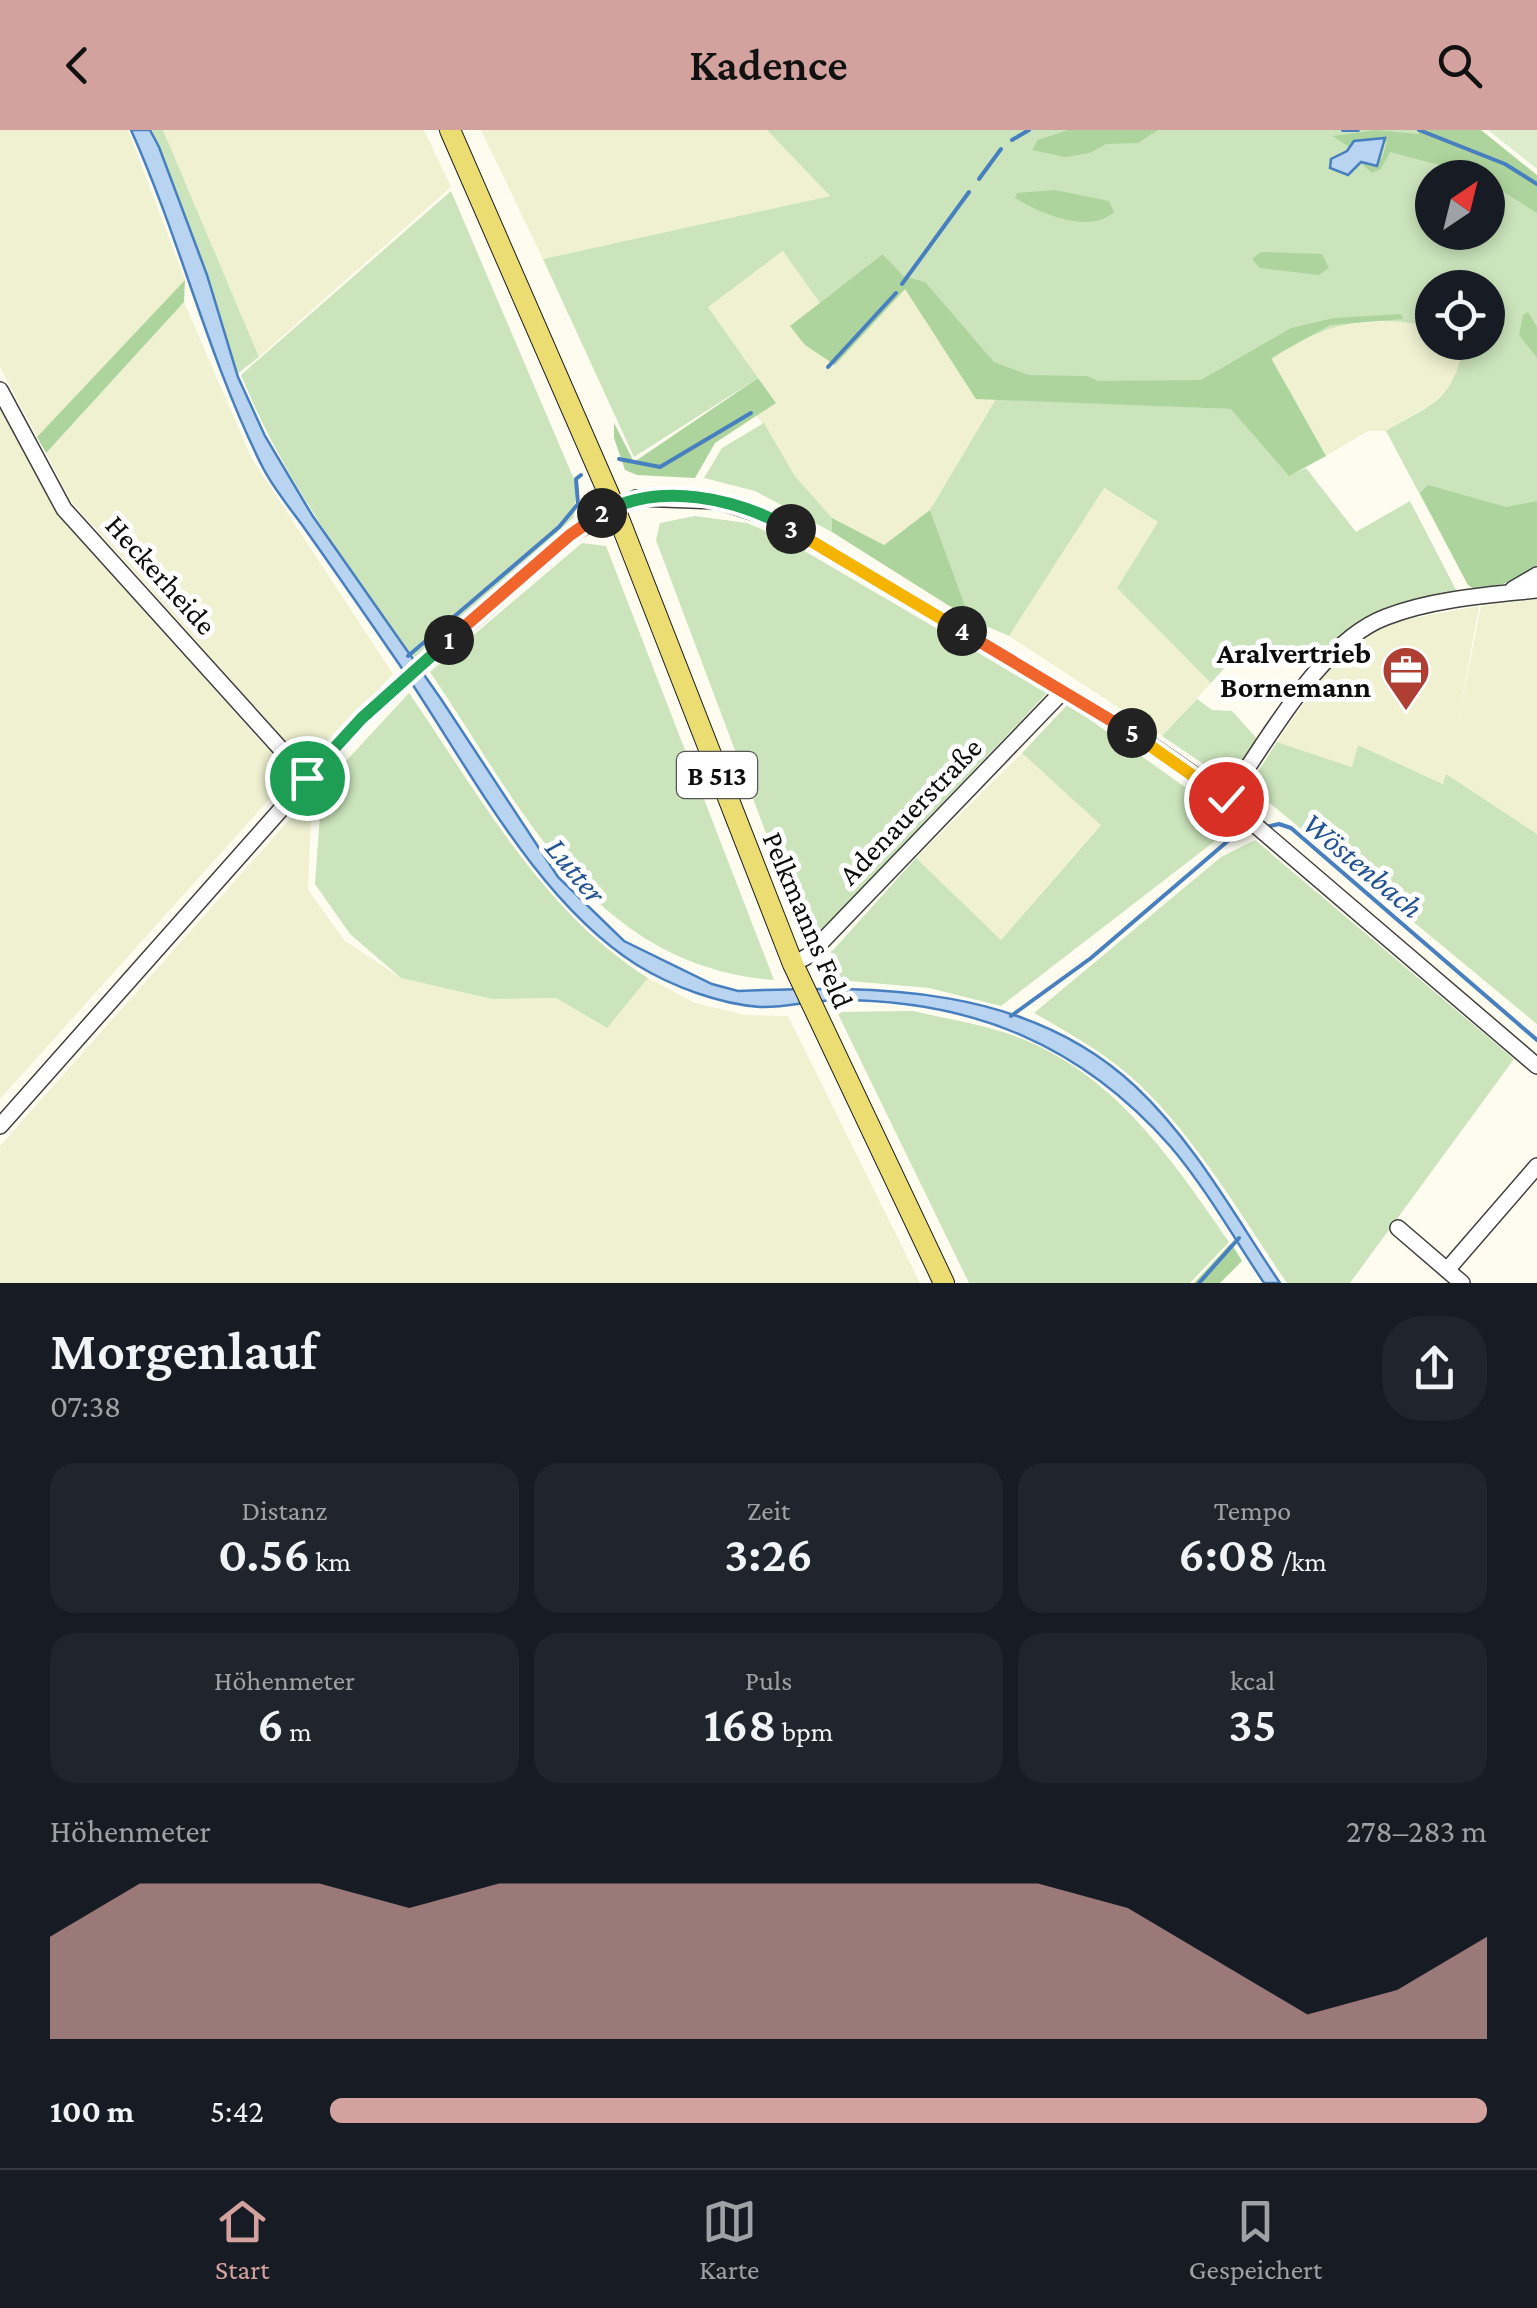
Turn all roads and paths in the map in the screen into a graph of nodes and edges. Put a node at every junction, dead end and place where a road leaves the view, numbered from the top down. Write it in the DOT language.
graph roads {
  1 [pos="450,130"];
  2 [pos="0,390"];
  3 [pos="614,506"];
  4 [pos="1537,576"];
  5 [pos="1537,590"];
  6 [pos="1505,593"];
  7 [pos="1063,691"];
  8 [pos="307,778"];
  9 [pos="1226,799"];
  10 [pos="796,972"];
  11 [pos="1537,1066"];
  12 [pos="0,1126"];
  13 [pos="1537,1166"];
  14 [pos="1398,1228"];
  15 [pos="1448,1270"];
  16 [pos="944,1283"];
  17 [pos="1462,1283"];
  1 -- 3 [label="main road, Pelkmanns Feld / B 513"];
  2 -- 8 [label="street, Heckerheide"];
  3 -- 7 [label="street"];
  3 -- 8 [label="street"];
  3 -- 10 [label="main road, Pelkmanns Feld / B 513"];
  4 -- 6 [label="street"];
  5 -- 6 [label="street"];
  6 -- 9 [label="street"];
  7 -- 9 [label="street"];
  7 -- 10 [label="street, Adenauerstraße"];
  8 -- 12 [label="street"];
  9 -- 11 [label="street"];
  10 -- 16 [label="main road, Pelkmanns Feld / B 513"];
  13 -- 15 [label="street"];
  14 -- 15 [label="street"];
  15 -- 17 [label="street"];
}
